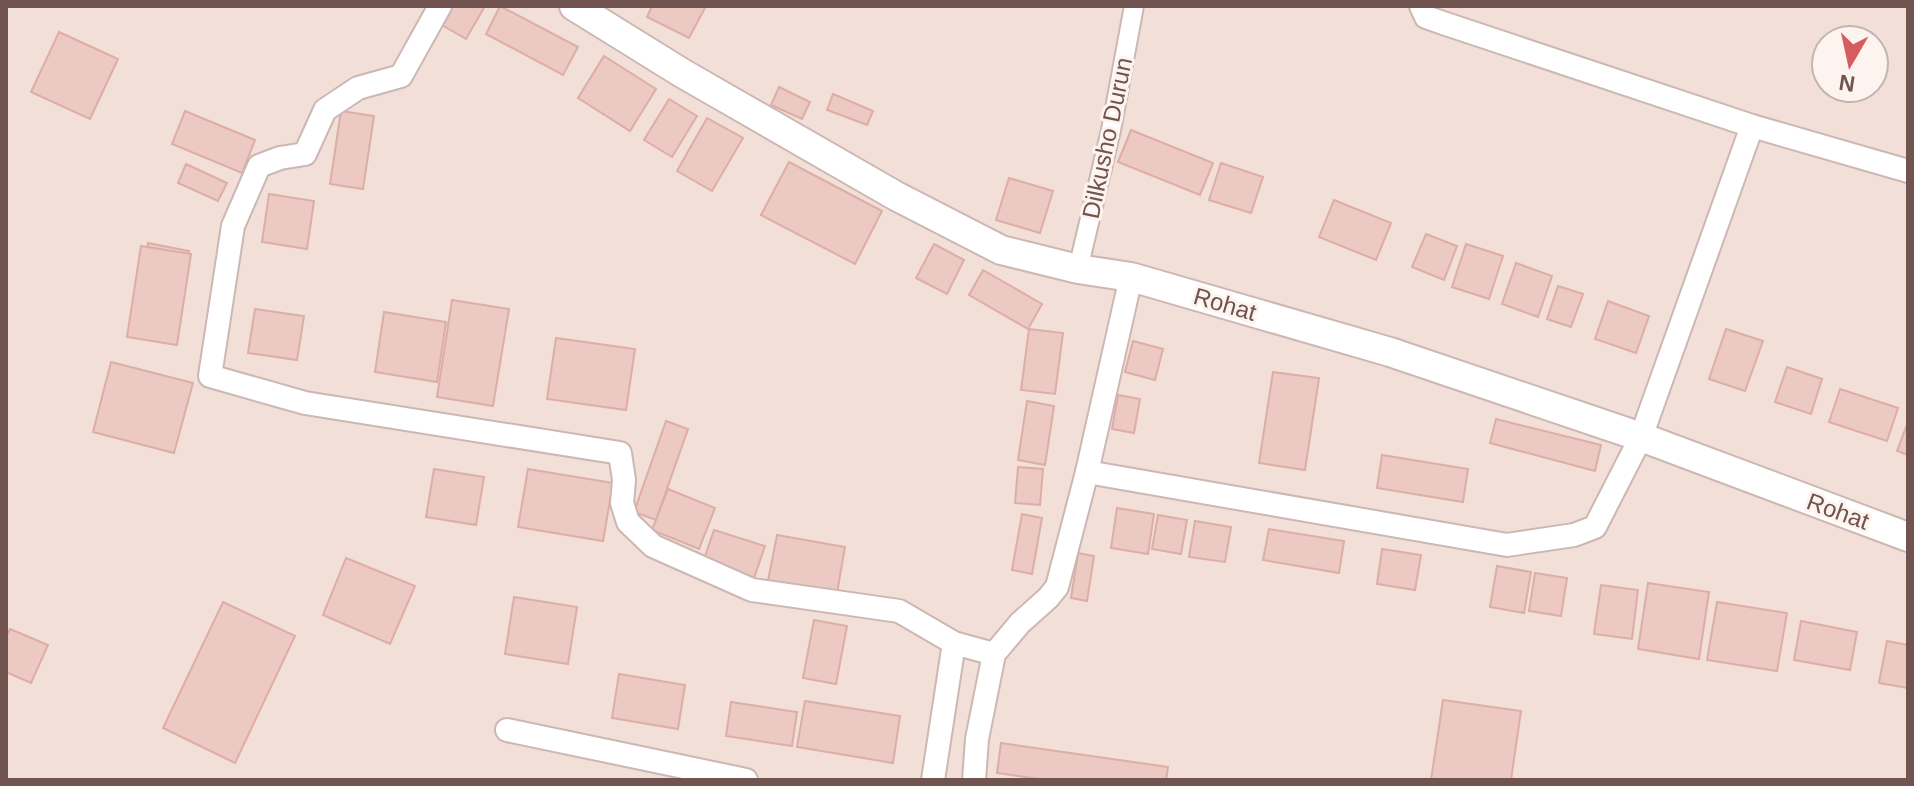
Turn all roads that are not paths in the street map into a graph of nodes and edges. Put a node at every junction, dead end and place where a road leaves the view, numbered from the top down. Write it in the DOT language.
graph roads {
  1 [pos="440,6"];
  2 [pos="574,6"];
  3 [pos="1134,6"];
  4 [pos="1421,6"];
  5 [pos="1752,126"];
  6 [pos="1908,171"];
  7 [pos="1078,269"];
  8 [pos="1131,277"];
  9 [pos="1641,437"];
  10 [pos="1087,472"];
  11 [pos="1908,537"];
  12 [pos="954,643"];
  13 [pos="994,654"];
  14 [pos="507,730"];
  15 [pos="746,780"];
  16 [pos="933,780"];
  17 [pos="974,780"];
  1 -- 12 [label="street"];
  2 -- 7 [label="street, Rohat"];
  3 -- 7 [label="street, Dilkusho Durun"];
  4 -- 5 [label="street"];
  5 -- 6 [label="street"];
  5 -- 9 [label="street"];
  7 -- 8 [label="street, Rohat"];
  8 -- 9 [label="street, Rohat"];
  8 -- 10 [label="street"];
  9 -- 10 [label="street"];
  9 -- 11 [label="street, Rohat"];
  10 -- 13 [label="street"];
  12 -- 13 [label="street"];
  12 -- 16 [label="street"];
  13 -- 17 [label="street"];
  14 -- 15 [label="street"];
}
